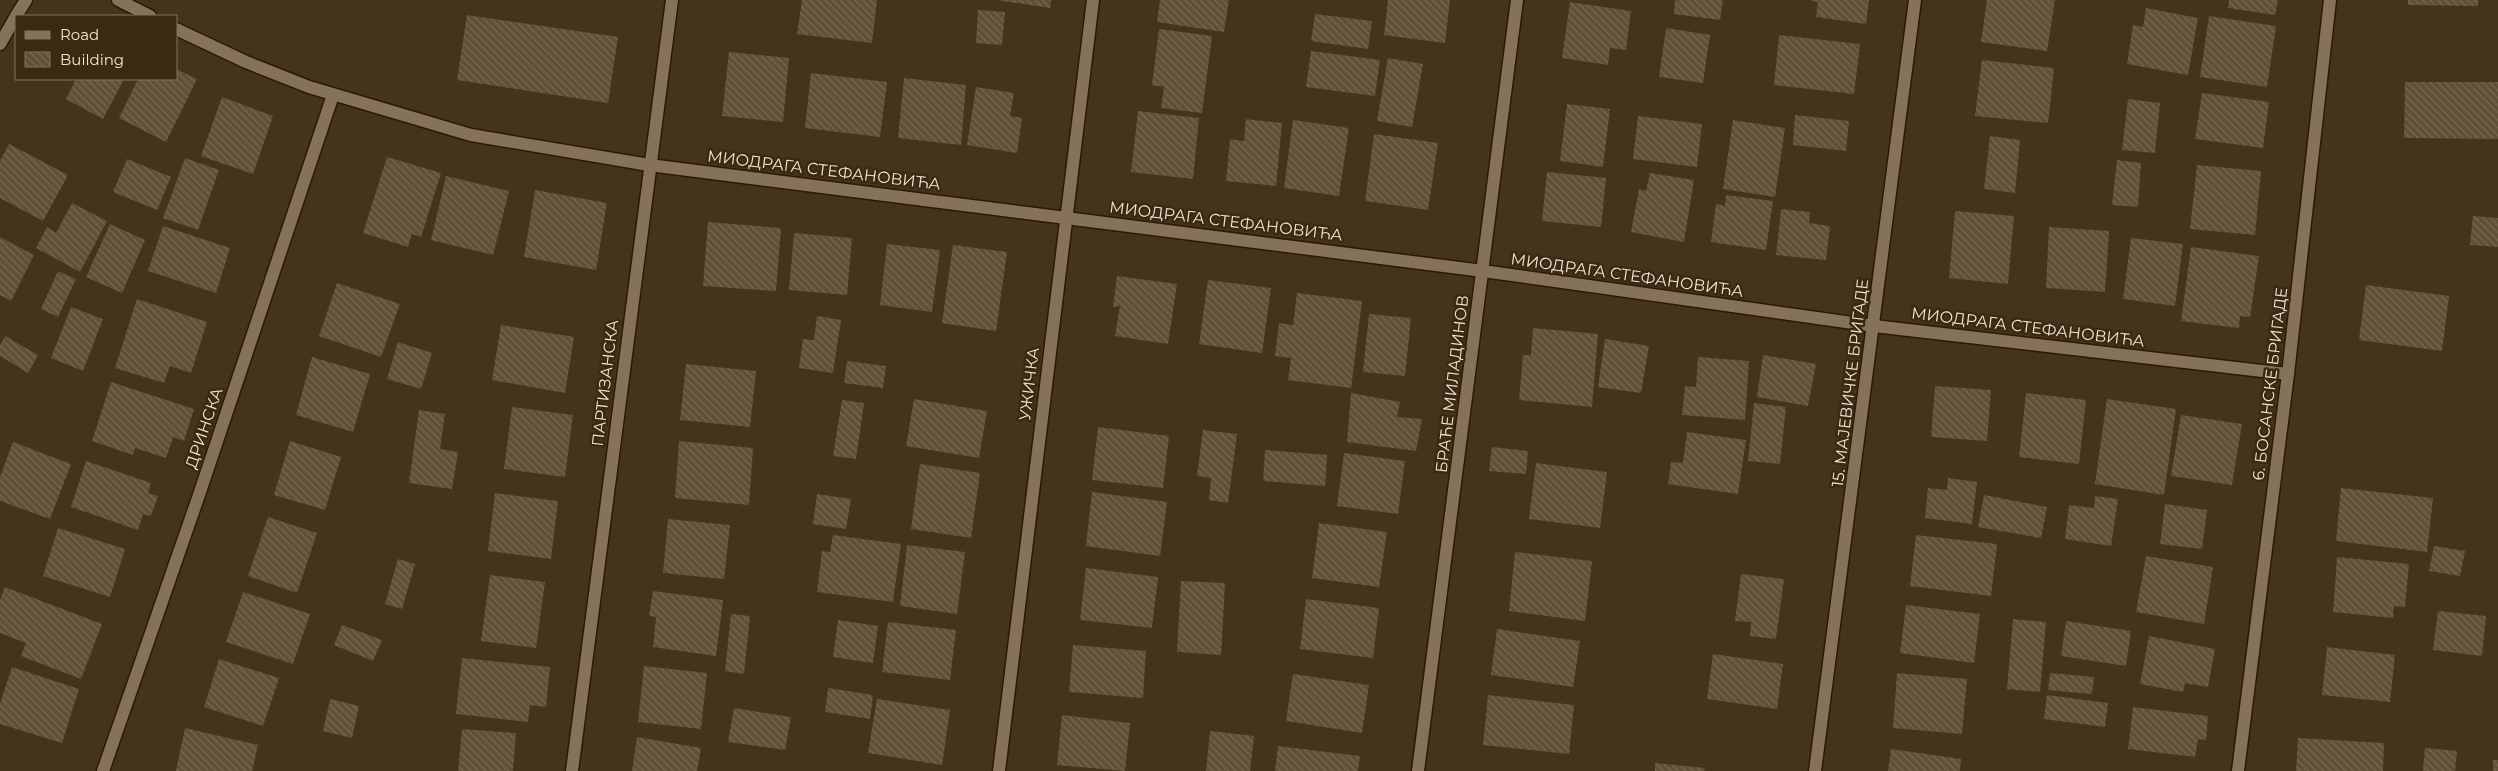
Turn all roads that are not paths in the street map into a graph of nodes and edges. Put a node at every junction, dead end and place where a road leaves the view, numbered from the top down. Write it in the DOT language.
graph roads {
  1 [pos="26,0"];
  2 [pos="118,0"];
  3 [pos="672,0"];
  4 [pos="1092,0"];
  5 [pos="1517,0"];
  6 [pos="1915,0"];
  7 [pos="2330,0"];
  8 [pos="17,15"];
  9 [pos="148,15"];
  10 [pos="15,18"];
  11 [pos="178,30"];
  12 [pos="0,44"];
  13 [pos="333,95"];
  14 [pos="649,165"];
  15 [pos="1066,216"];
  16 [pos="1483,271"];
  17 [pos="1874,326"];
  18 [pos="2288,374"];
  19 [pos="103,771"];
  20 [pos="572,771"];
  21 [pos="999,771"];
  22 [pos="1418,771"];
  23 [pos="1815,771"];
  24 [pos="2238,771"];
  1 -- 8 [label="street"];
  2 -- 9 [label="street"];
  3 -- 14 [label="street, ПАРТИЗАНСКА"];
  4 -- 15 [label="street, УЖИЧКА"];
  5 -- 16 [label="street, БРАЋЕ МИЛАДИНОВ"];
  6 -- 17 [label="street, 15. МАЈЕВИЧКЕ БРИГАДЕ"];
  7 -- 18 [label="street, 6. БОСАНСКЕ БРИГАДЕ"];
  10 -- 12 [label="street"];
  11 -- 13 [label="street, МИОДРАГА СТЕФАНОВИЋА"];
  13 -- 14 [label="street, МИОДРАГА СТЕФАНОВИЋА"];
  13 -- 19 [label="street, ДРИНСКА"];
  14 -- 15 [label="street, МИОДРАГА СТЕФАНОВИЋА"];
  14 -- 20 [label="street, ПАРТИЗАНСКА"];
  15 -- 16 [label="street, МИОДРАГА СТЕФАНОВИЋА"];
  15 -- 21 [label="street, УЖИЧКА"];
  16 -- 17 [label="street, МИОДРАГА СТЕФАНОВИЋА"];
  16 -- 22 [label="street, БРАЋЕ МИЛАДИНОВ"];
  17 -- 18 [label="street, МИОДРАГА СТЕФАНОВИЋА"];
  17 -- 23 [label="street, 15. МАЈЕВИЧКЕ БРИГАДЕ"];
  18 -- 24 [label="street, 6. БОСАНСКЕ БРИГАДЕ"];
}
